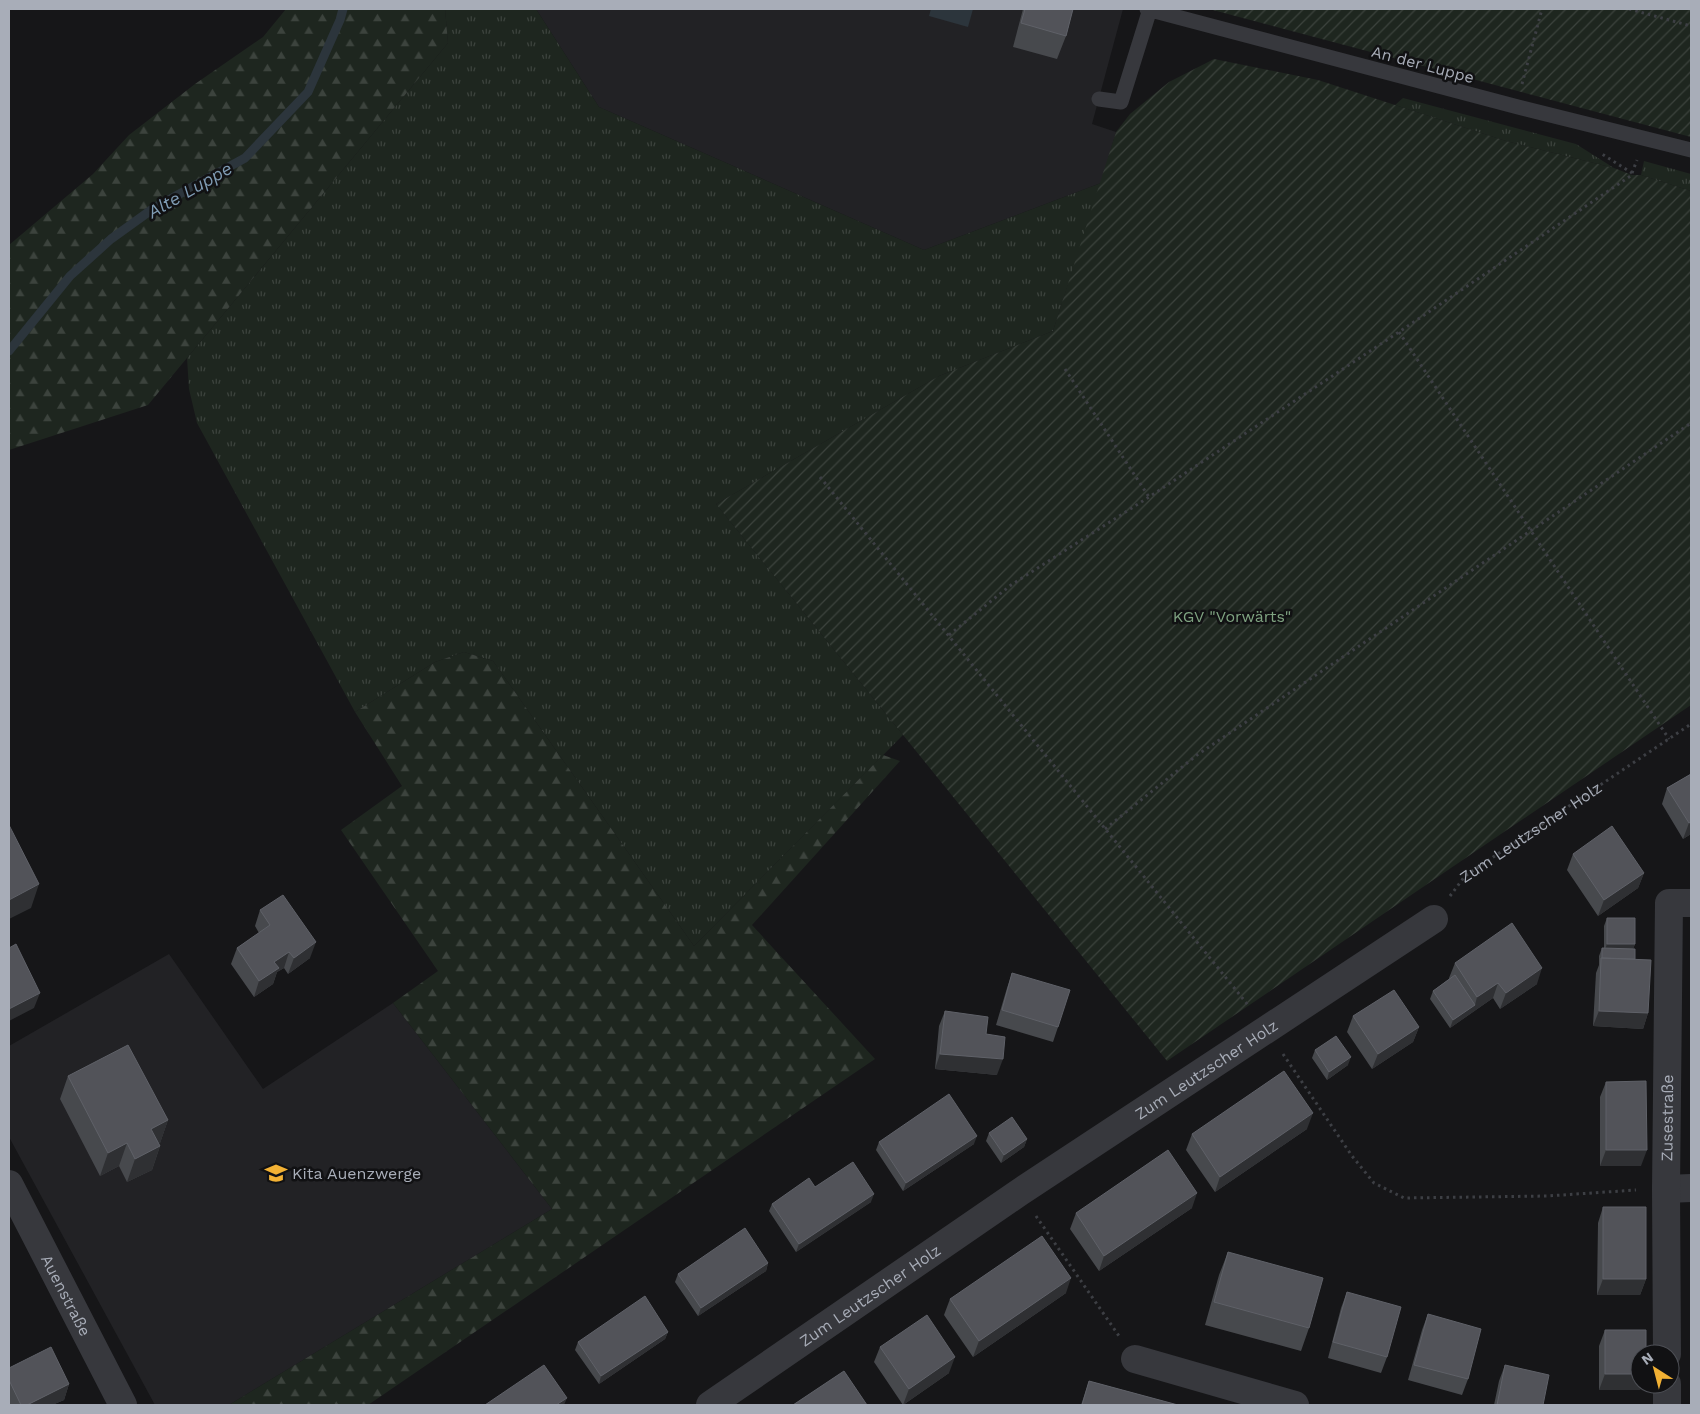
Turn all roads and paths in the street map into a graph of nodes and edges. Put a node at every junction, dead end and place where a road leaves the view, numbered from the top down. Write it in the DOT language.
graph roads {
  1 [pos="1149,9"];
  2 [pos="1542,9"];
  3 [pos="1629,9"];
  4 [pos="1691,26"];
  5 [pos="1099,99"];
  6 [pos="1518,107"];
  7 [pos="1595,149"];
  8 [pos="1691,150"];
  9 [pos="1639,155"];
  10 [pos="1632,174"];
  11 [pos="1399,332"];
  12 [pos="1065,369"];
  13 [pos="1691,423"];
  14 [pos="820,477"];
  15 [pos="1149,497"];
  16 [pos="1531,529"];
  17 [pos="949,635"];
  18 [pos="1691,724"];
  19 [pos="1669,739"];
  20 [pos="1105,829"];
  21 [pos="1691,902"];
  22 [pos="1434,918"];
  23 [pos="1250,1008"];
  24 [pos="1267,1030"];
  25 [pos="10,1188"];
  26 [pos="1679,1188"];
  27 [pos="1020,1192"];
  28 [pos="1667,1344"];
  29 [pos="1135,1359"];
  30 [pos="124,1405"];
  31 [pos="710,1405"];
  32 [pos="1295,1405"];
  1 -- 5 [label="lane"];
  1 -- 6 [label="lane, An der Luppe"];
  2 -- 6 [label="path"];
  3 -- 4 [label="path"];
  6 -- 8 [label="lane, An der Luppe"];
  7 -- 10 [label="path"];
  9 -- 10 [label="path"];
  10 -- 11 [label="path"];
  11 -- 15 [label="path"];
  11 -- 16 [label="path"];
  12 -- 15 [label="path"];
  13 -- 16 [label="path"];
  14 -- 17 [label="path"];
  15 -- 17 [label="path"];
  16 -- 19 [label="path"];
  16 -- 20 [label="path"];
  17 -- 20 [label="path"];
  18 -- 19 [label="path, Zum Leutzscher Holz"];
  19 -- 22 [label="path, Zum Leutzscher Holz"];
  20 -- 23 [label="path"];
  21 -- 26 [label="street, Zusestraße"];
  22 -- 24 [label="street, Zum Leutzscher Holz"];
  24 -- 26 [label="path"];
  24 -- 27 [label="street, Zum Leutzscher Holz"];
  25 -- 30 [label="street, Auenstraße"];
  26 -- 28 [label="street, Zusestraße"];
  27 -- 29 [label="path"];
  27 -- 31 [label="street, Zum Leutzscher Holz"];
  29 -- 32 [label="street"];
}
